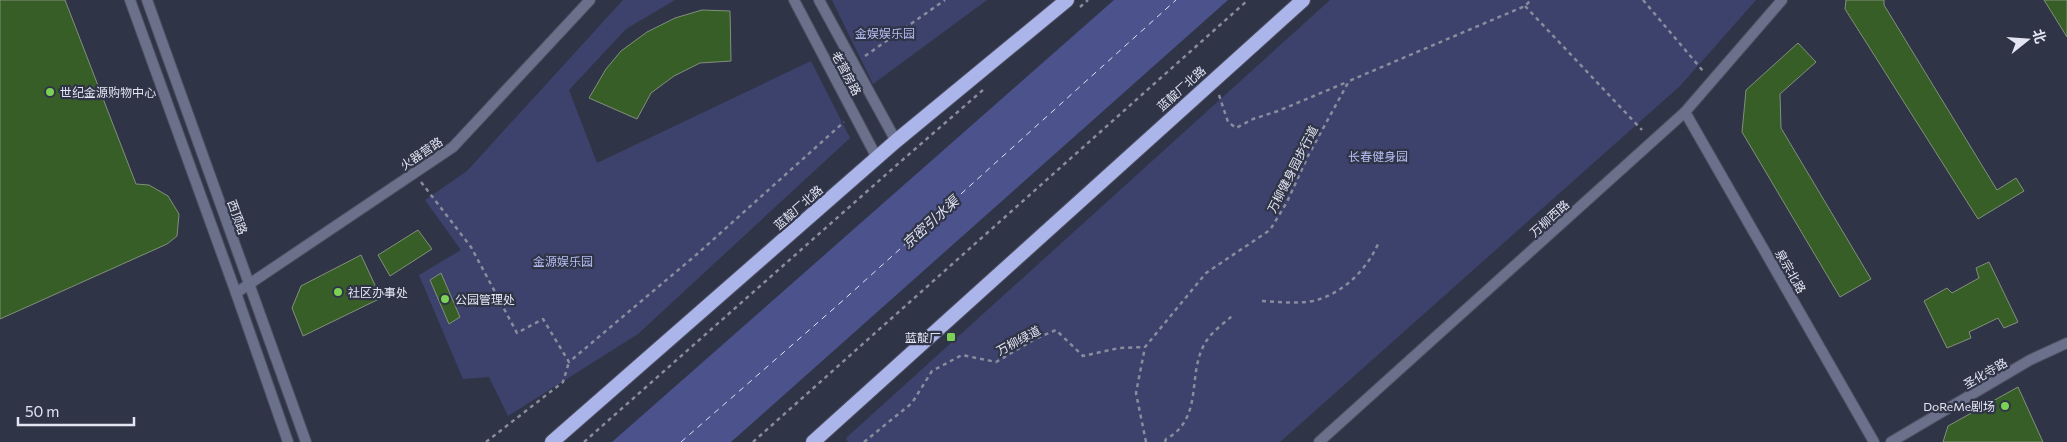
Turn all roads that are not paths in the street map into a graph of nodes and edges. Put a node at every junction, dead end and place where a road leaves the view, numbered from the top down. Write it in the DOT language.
graph roads {
  1 [pos="130,0"];
  2 [pos="147,0"];
  3 [pos="590,0"];
  4 [pos="794,0"];
  5 [pos="819,0"];
  6 [pos="1067,0"];
  7 [pos="1303,0"];
  8 [pos="1782,0"];
  9 [pos="1686,112"];
  10 [pos="896,141"];
  11 [pos="877,158"];
  12 [pos="249,284"];
  13 [pos="236,292"];
  14 [pos="2067,343"];
  15 [pos="288,442"];
  16 [pos="306,442"];
  17 [pos="552,442"];
  18 [pos="813,442"];
  19 [pos="1319,442"];
  20 [pos="1874,442"];
  21 [pos="1891,442"];
  1 -- 13 [label="street"];
  2 -- 12 [label="street, 西顶路"];
  3 -- 12 [label="street, 火器营路"];
  4 -- 11 [label="street, 老营房路"];
  5 -- 10 [label="street, 老营房路"];
  6 -- 10 [label="highway, 蓝靛厂北路"];
  7 -- 18 [label="highway, 蓝靛厂北路"];
  8 -- 9 [label="street, 万柳西路"];
  9 -- 19 [label="street, 万柳西路"];
  9 -- 20 [label="street, 泉宗北路"];
  10 -- 11 [label="highway, 蓝靛厂北路"];
  11 -- 17 [label="highway, 蓝靛厂北路"];
  12 -- 13 [label="street, 火器营路"];
  12 -- 16 [label="street, 西顶路"];
  13 -- 15 [label="street"];
  14 -- 21 [label="street, 圣化寺路"];
}
